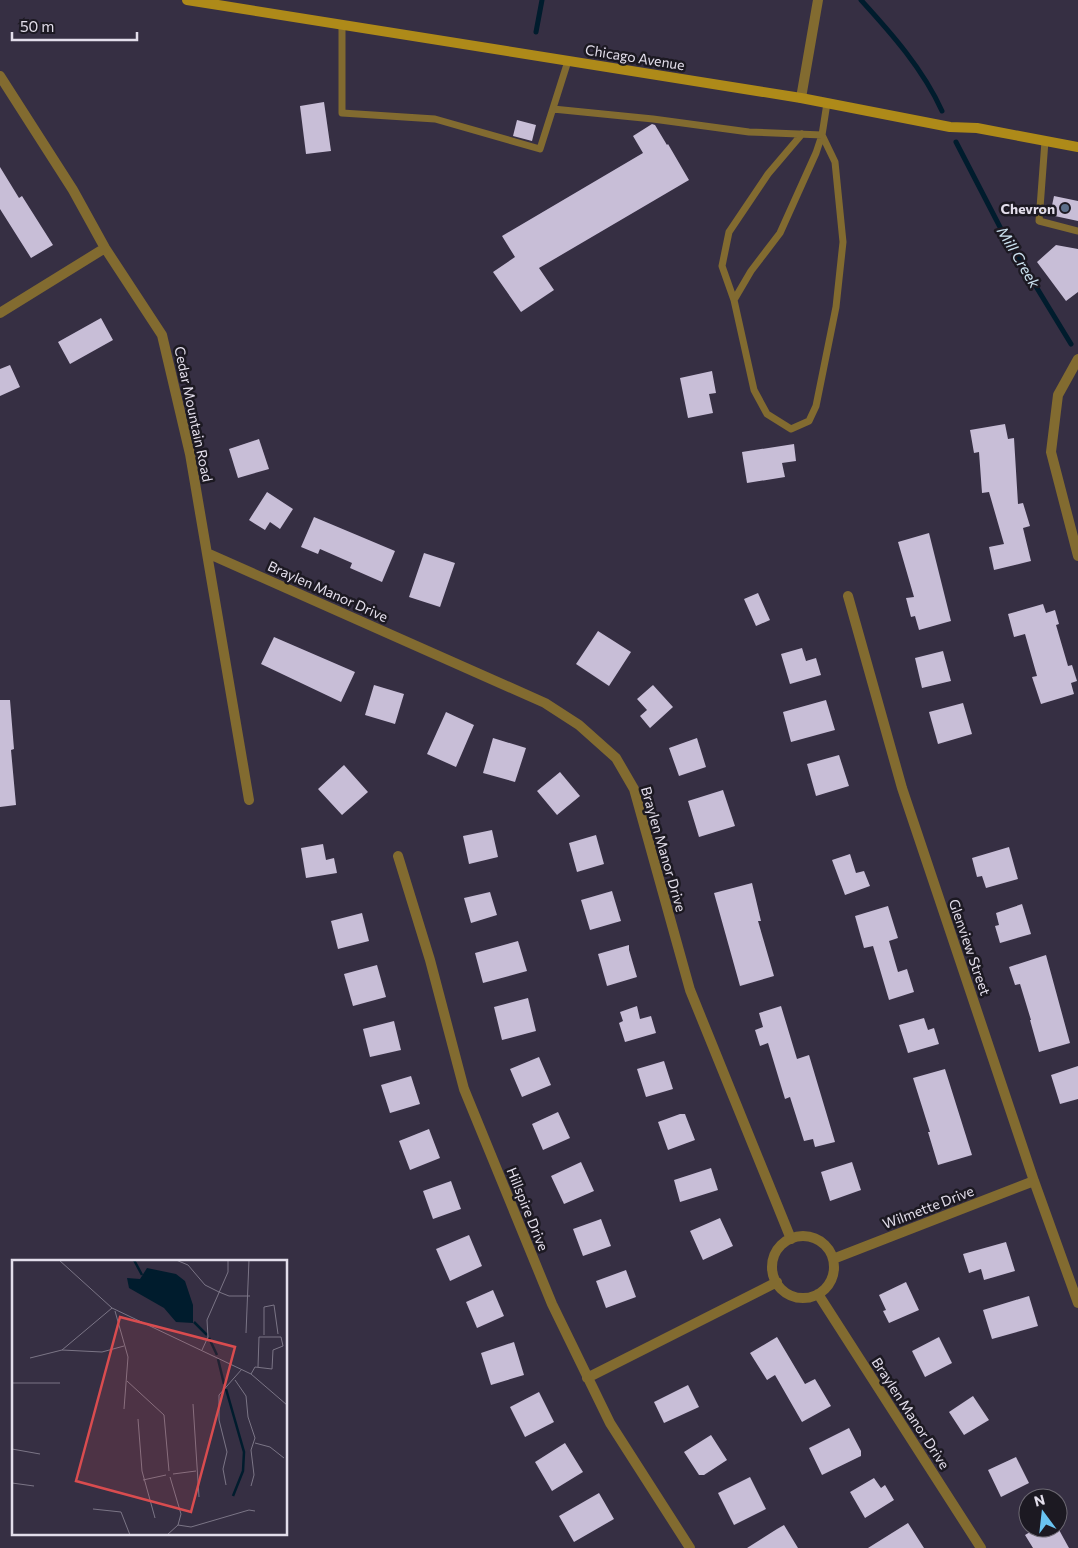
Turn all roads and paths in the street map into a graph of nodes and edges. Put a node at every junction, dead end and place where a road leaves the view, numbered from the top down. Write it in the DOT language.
graph roads {
  1 [pos="187,0"];
  2 [pos="818,0"];
  3 [pos="342,25"];
  4 [pos="568,60"];
  5 [pos="0,76"];
  6 [pos="800,98"];
  7 [pos="827,103"];
  8 [pos="553,109"];
  9 [pos="802,134"];
  10 [pos="822,135"];
  11 [pos="1046,141"];
  12 [pos="1078,147"];
  13 [pos="1078,231"];
  14 [pos="106,248"];
  15 [pos="734,300"];
  16 [pos="0,313"];
  17 [pos="1078,359"];
  18 [pos="207,552"];
  19 [pos="1078,556"];
  20 [pos="848,596"];
  21 [pos="249,800"];
  22 [pos="398,856"];
  23 [pos="1034,1181"];
  24 [pos="791,1239"];
  25 [pos="833,1259"];
  26 [pos="777,1282"];
  27 [pos="818,1294"];
  28 [pos="1078,1303"];
  29 [pos="587,1378"];
  30 [pos="690,1548"];
  31 [pos="981,1548"];
  1 -- 3 [label="street, Chicago Avenue"];
  2 -- 6 [label="street"];
  3 -- 4 [label="street, Chicago Avenue"];
  3 -- 8 [label="lane"];
  4 -- 6 [label="street, Chicago Avenue"];
  4 -- 8 [label="lane"];
  5 -- 14 [label="street, Cedar Mountain Road"];
  6 -- 7 [label="street, Chicago Avenue"];
  7 -- 10 [label="lane"];
  7 -- 11 [label="street, Chicago Avenue"];
  8 -- 9 [label="lane"];
  9 -- 10 [label="lane"];
  9 -- 15 [label="lane"];
  10 -- 15 [label="lane"];
  10 -- 15 [label="lane"];
  11 -- 12 [label="street, Chicago Avenue"];
  11 -- 13 [label="lane"];
  14 -- 16 [label="street"];
  14 -- 18 [label="street, Cedar Mountain Road"];
  17 -- 19 [label="street"];
  18 -- 21 [label="street, Cedar Mountain Road"];
  18 -- 24 [label="street, Braylen Manor Drive"];
  20 -- 23 [label="street, Glenview Street"];
  22 -- 29 [label="street, Hillspire Drive"];
  23 -- 25 [label="street, Wilmette Drive"];
  23 -- 28 [label="street, Glenview Street"];
  24 -- 25 [label="street"];
  24 -- 26 [label="street"];
  25 -- 27 [label="street"];
  26 -- 27 [label="street"];
  26 -- 29 [label="street"];
  27 -- 31 [label="street, Braylen Manor Drive"];
  29 -- 30 [label="street, Hillspire Drive"];
}
